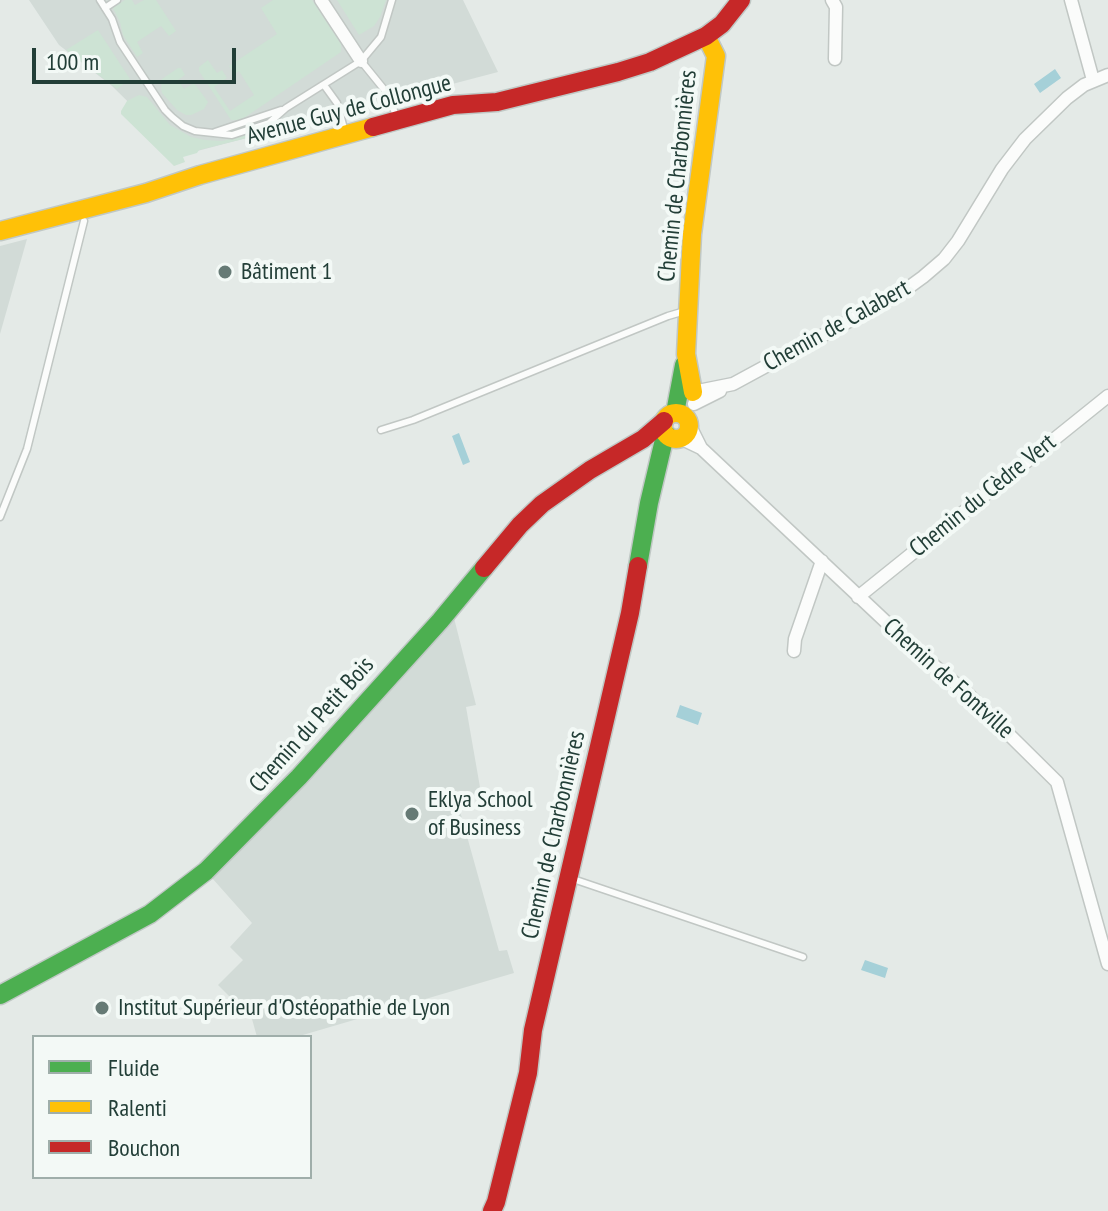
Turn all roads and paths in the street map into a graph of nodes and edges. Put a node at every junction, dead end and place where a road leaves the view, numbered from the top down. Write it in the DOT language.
graph roads {
  1 [pos="100,0"];
  2 [pos="117,0"];
  3 [pos="321,0"];
  4 [pos="392,0"];
  5 [pos="741,0"];
  6 [pos="832,0"];
  7 [pos="1071,0"];
  8 [pos="105,8"];
  9 [pos="709,42"];
  10 [pos="835,59"];
  11 [pos="361,61"];
  12 [pos="1096,78"];
  13 [pos="324,85"];
  14 [pos="398,122"];
  15 [pos="346,136"];
  16 [pos="84,221"];
  17 [pos="0,231"];
  18 [pos="688,311"];
  19 [pos="1108,396"];
  20 [pos="679,419"];
  21 [pos="381,430"];
  22 [pos="0,517"];
  23 [pos="822,561"];
  24 [pos="858,597"];
  25 [pos="794,651"];
  26 [pos="569,878"];
  27 [pos="803,957"];
  28 [pos="1108,964"];
  29 [pos="0,995"];
  30 [pos="492,1211"];
  1 -- 8 [label="lane"];
  2 -- 8 [label="lane"];
  3 -- 11 [label="street"];
  4 -- 11 [label="lane"];
  5 -- 9 [label="street, Avenue Guy de Collongue"];
  6 -- 10 [label="street"];
  7 -- 12 [label="street"];
  8 -- 13 [label="lane"];
  9 -- 14 [label="street, Avenue Guy de Collongue"];
  9 -- 18 [label="street, Chemin de Charbonnières"];
  11 -- 13 [label="lane"];
  11 -- 14 [label="lane"];
  12 -- 20 [label="street, Chemin de Calabert"];
  13 -- 15 [label="lane"];
  14 -- 15 [label="street, Avenue Guy de Collongue"];
  15 -- 17 [label="street, Avenue Guy de Collongue"];
  16 -- 22 [label="lane"];
  18 -- 20 [label="street, Chemin de Charbonnières"];
  18 -- 21 [label="lane, Chemin de Charbonnières"];
  19 -- 24 [label="street, Chemin du Cèdre Vert"];
  20 -- 23 [label="street, Chemin de Fontville"];
  20 -- 26 [label="street, Chemin de Charbonnières"];
  20 -- 29 [label="street, Chemin du Petit Bois"];
  23 -- 24 [label="street, Chemin de Fontville"];
  23 -- 25 [label="street"];
  24 -- 28 [label="street, Chemin de Fontville"];
  26 -- 27 [label="lane"];
  26 -- 30 [label="street, Chemin de Charbonnières"];
}
